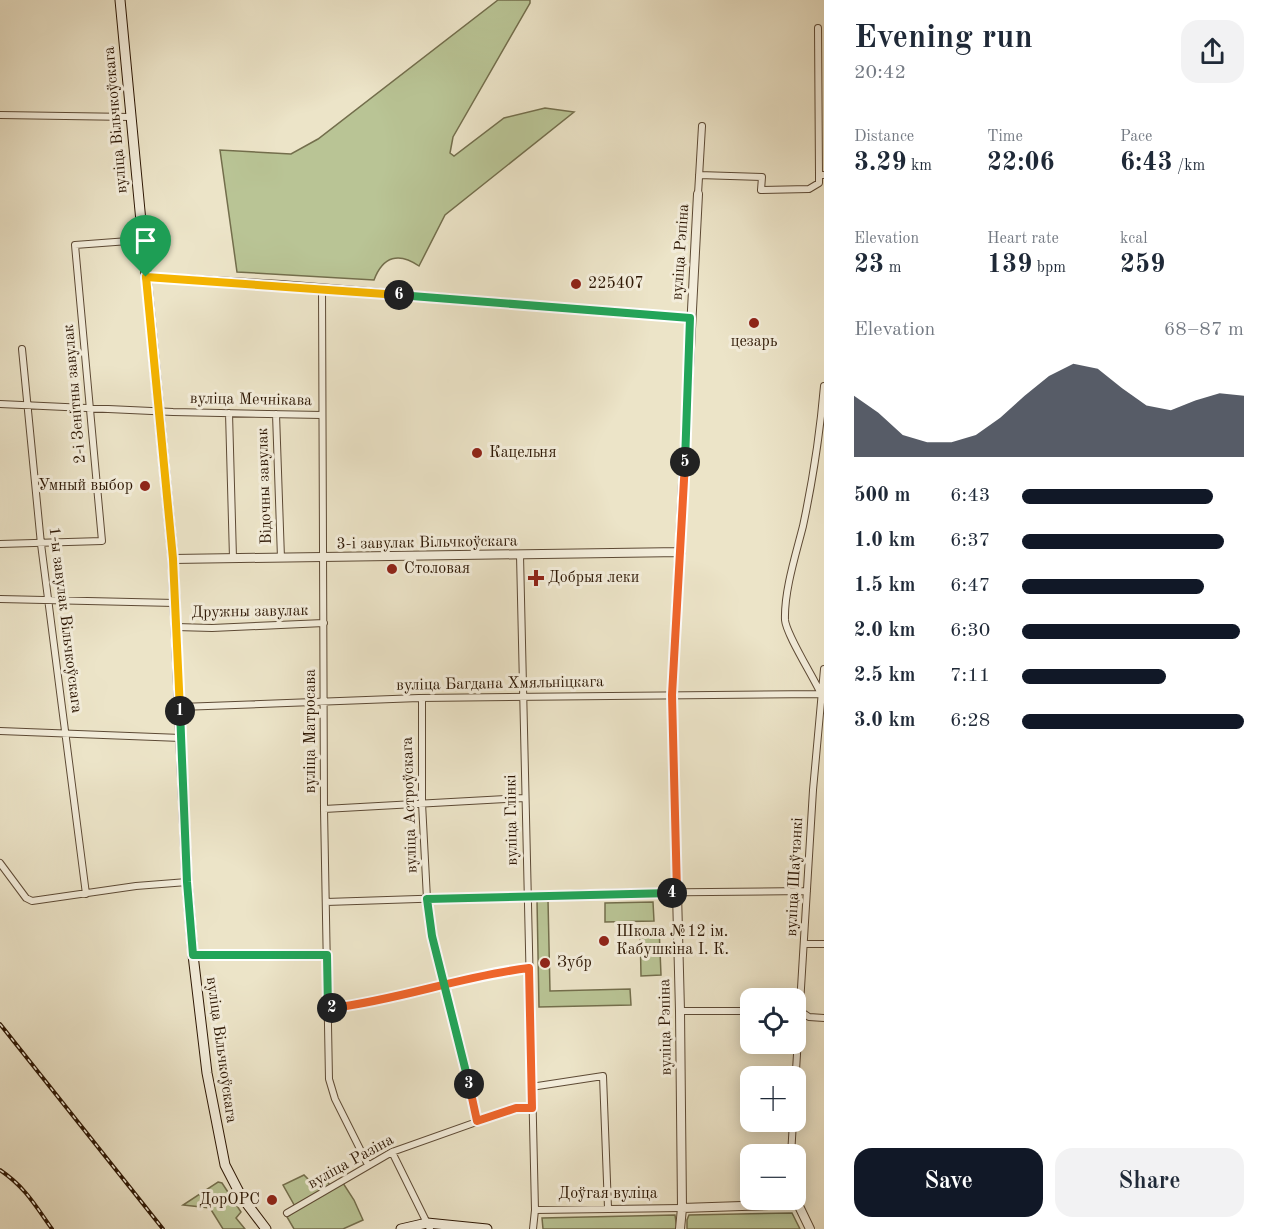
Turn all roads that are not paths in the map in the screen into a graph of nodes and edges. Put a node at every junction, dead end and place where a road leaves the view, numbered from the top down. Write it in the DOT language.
graph roads {
  1 [pos="120,0"];
  2 [pos="818,28"];
  3 [pos="0,115"];
  4 [pos="131,117"];
  5 [pos="702,126"];
  6 [pos="699,175"];
  7 [pos="822,175"];
  8 [pos="698,194"];
  9 [pos="142,240"];
  10 [pos="146,277"];
  11 [pos="322,288"];
  12 [pos="690,318"];
  13 [pos="22,349"];
  14 [pos="824,386"];
  15 [pos="0,404"];
  16 [pos="27,405"];
  17 [pos="90,409"];
  18 [pos="159,412"];
  19 [pos="229,413"];
  20 [pos="276,414"];
  21 [pos="322,415"];
  22 [pos="0,544"];
  23 [pos="41,544"];
  24 [pos="681,552"];
  25 [pos="520,555"];
  26 [pos="324,557"];
  27 [pos="233,558"];
  28 [pos="281,558"];
  29 [pos="173,559"];
  30 [pos="0,599"];
  31 [pos="48,600"];
  32 [pos="175,603"];
  33 [pos="324,623"];
  34 [pos="176,627"];
  35 [pos="824,669"];
  36 [pos="821,694"];
  37 [pos="672,695"];
  38 [pos="422,698"];
  39 [pos="523,698"];
  40 [pos="324,700"];
  41 [pos="180,707"];
  42 [pos="821,716"];
  43 [pos="0,731"];
  44 [pos="65,733"];
  45 [pos="181,738"];
  46 [pos="524,798"];
  47 [pos="422,803"];
  48 [pos="324,809"];
  49 [pos="0,863"];
  50 [pos="187,882"];
  51 [pos="807,891"];
  52 [pos="677,893"];
  53 [pos="86,894"];
  54 [pos="527,896"];
  55 [pos="427,899"];
  56 [pos="326,902"];
  57 [pos="804,944"];
  58 [pos="824,944"];
  59 [pos="193,955"];
  60 [pos="327,955"];
  61 [pos="529,968"];
  62 [pos="445,984"];
  63 [pos="799,988"];
  64 [pos="328,1009"];
  65 [pos="680,1011"];
  66 [pos="740,1011"];
  67 [pos="806,1016"];
  68 [pos="824,1018"];
  69 [pos="531,1087"];
  70 [pos="532,1108"];
  71 [pos="477,1121"];
  72 [pos="392,1152"];
  73 [pos="368,1165"];
  74 [pos="740,1206"];
  75 [pos="608,1208"];
  76 [pos="682,1208"];
  77 [pos="534,1210"];
  78 [pos="801,1210"];
  79 [pos="287,1213"];
  80 [pos="429,1226"];
  81 [pos="266,1229"];
  82 [pos="401,1229"];
  83 [pos="487,1229"];
  84 [pos="533,1229"];
  85 [pos="680,1229"];
  86 [pos="810,1229"];
  1 -- 4 [label="main road, вуліца Вільчкоўскага"];
  2 -- 7 [label="street"];
  3 -- 4 [label="street"];
  4 -- 9 [label="main road, вуліца Вільчкоўскага"];
  5 -- 6 [label="street, вуліца Рэпіна"];
  6 -- 7 [label="street"];
  6 -- 8 [label="street, вуліца Рэпіна"];
  8 -- 12 [label="street, вуліца Рэпіна"];
  9 -- 10 [label="main road, вуліца Вільчкоўскага"];
  9 -- 17 [label="street, 2-і Зенітны завулак"];
  10 -- 11 [label="street"];
  10 -- 18 [label="main road, вуліца Вільчкоўскага"];
  11 -- 12 [label="street"];
  11 -- 21 [label="street, вуліца Матросава"];
  12 -- 24 [label="street, вуліца Рэпіна"];
  13 -- 16 [label="street, 1-ы завулак Вільчкоўскага"];
  14 -- 36 [label="street"];
  15 -- 16 [label="street, вуліца Мечнікава"];
  16 -- 17 [label="street, вуліца Мечнікава"];
  16 -- 23 [label="street, 1-ы завулак Вільчкоўскага"];
  17 -- 18 [label="street, вуліца Мечнікава"];
  17 -- 23 [label="street, 2-і Зенітны завулак"];
  18 -- 19 [label="street, вуліца Мечнікава"];
  18 -- 29 [label="main road, вуліца Вільчкоўскага"];
  19 -- 20 [label="street, вуліца Мечнікава"];
  19 -- 27 [label="street"];
  20 -- 21 [label="street, вуліца Мечнікава"];
  20 -- 28 [label="street, Відочны завулак"];
  21 -- 26 [label="street, вуліца Матросава"];
  22 -- 23 [label="street"];
  23 -- 31 [label="street, 1-ы завулак Вільчкоўскага"];
  24 -- 25 [label="street, 3-і завулак Вільчкоўскага"];
  24 -- 37 [label="street, вуліца Рэпіна"];
  25 -- 26 [label="street, 3-і завулак Вільчкоўскага"];
  25 -- 39 [label="street, вуліца Глінкі"];
  26 -- 28 [label="street, 3-і завулак Вільчкоўскага"];
  26 -- 33 [label="street, вуліца Матросава"];
  27 -- 28 [label="street, 3-і завулак Вільчкоўскага"];
  27 -- 29 [label="street, 3-і завулак Вільчкоўскага"];
  29 -- 32 [label="main road, вуліца Вільчкоўскага"];
  30 -- 31 [label="street"];
  31 -- 32 [label="street"];
  31 -- 44 [label="street, 1-ы завулак Вільчкоўскага"];
  32 -- 34 [label="main road, вуліца Вільчкоўскага"];
  33 -- 34 [label="street, Дружны завулак"];
  33 -- 40 [label="street, вуліца Матросава"];
  34 -- 41 [label="main road, вуліца Вільчкоўскага"];
  35 -- 36 [label="street, вуліца Шаўчэнкі"];
  36 -- 37 [label="street, вуліца Багдана Хмяльніцкага"];
  36 -- 42 [label="street, вуліца Шаўчэнкі"];
  37 -- 39 [label="street, вуліца Багдана Хмяльніцкага"];
  37 -- 52 [label="street, вуліца Рэпіна"];
  38 -- 39 [label="street, вуліца Багдана Хмяльніцкага"];
  38 -- 40 [label="street, вуліца Багдана Хмяльніцкага"];
  38 -- 47 [label="street, вуліца Астроўскага"];
  39 -- 46 [label="street, вуліца Глінкі"];
  40 -- 41 [label="street, вуліца Багдана Хмяльніцкага"];
  40 -- 48 [label="street, вуліца Матросава"];
  41 -- 45 [label="main road, вуліца Вільчкоўскага"];
  42 -- 51 [label="street, вуліца Шаўчэнкі"];
  43 -- 44 [label="street"];
  44 -- 45 [label="street"];
  44 -- 53 [label="street, 1-ы завулак Вільчкоўскага"];
  45 -- 50 [label="main road, вуліца Вільчкоўскага"];
  46 -- 47 [label="street"];
  46 -- 54 [label="street, вуліца Глінкі"];
  47 -- 48 [label="street"];
  47 -- 55 [label="street, вуліца Астроўскага"];
  48 -- 56 [label="street, вуліца Матросава"];
  49 -- 53 [label="street"];
  50 -- 53 [label="street"];
  50 -- 59 [label="main road, вуліца Вільчкоўскага"];
  51 -- 52 [label="street"];
  51 -- 57 [label="street, вуліца Шаўчэнкі"];
  52 -- 54 [label="street"];
  52 -- 65 [label="street, вуліца Рэпіна"];
  54 -- 55 [label="street"];
  54 -- 61 [label="street, вуліца Глінкі"];
  55 -- 56 [label="street"];
  55 -- 62 [label="street, вуліца Астроўскага"];
  56 -- 60 [label="street, вуліца Матросава"];
  57 -- 58 [label="street"];
  57 -- 63 [label="street, вуліца Шаўчэнкі"];
  59 -- 60 [label="street"];
  59 -- 81 [label="main road, вуліца Вільчкоўскага"];
  60 -- 64 [label="street, вуліца Матросава"];
  61 -- 62 [label="street"];
  61 -- 69 [label="street, вуліца Глінкі"];
  62 -- 64 [label="street"];
  62 -- 71 [label="street, вуліца Астроўскага"];
  64 -- 73 [label="street, вуліца Матросава"];
  65 -- 66 [label="street"];
  65 -- 76 [label="street, вуліца Рэпіна"];
  67 -- 68 [label="street"];
  69 -- 70 [label="street, вуліца Глінкі"];
  69 -- 75 [label="street"];
  70 -- 71 [label="street, вуліца Разіна"];
  70 -- 77 [label="street, вуліца Глінкі"];
  71 -- 72 [label="street, вуліца Разіна"];
  72 -- 73 [label="street, вуліца Разіна"];
  72 -- 80 [label="street"];
  73 -- 79 [label="street, вуліца Разіна"];
  74 -- 76 [label="street, Доўгая вуліца"];
  75 -- 76 [label="street, Доўгая вуліца"];
  75 -- 77 [label="street, Доўгая вуліца"];
  76 -- 85 [label="street, Доўгая вуліца"];
  77 -- 84 [label="street, вуліца Глінкі"];
  78 -- 86 [label="street"];
  80 -- 82 [label="main road"];
  80 -- 83 [label="main road"];
}
